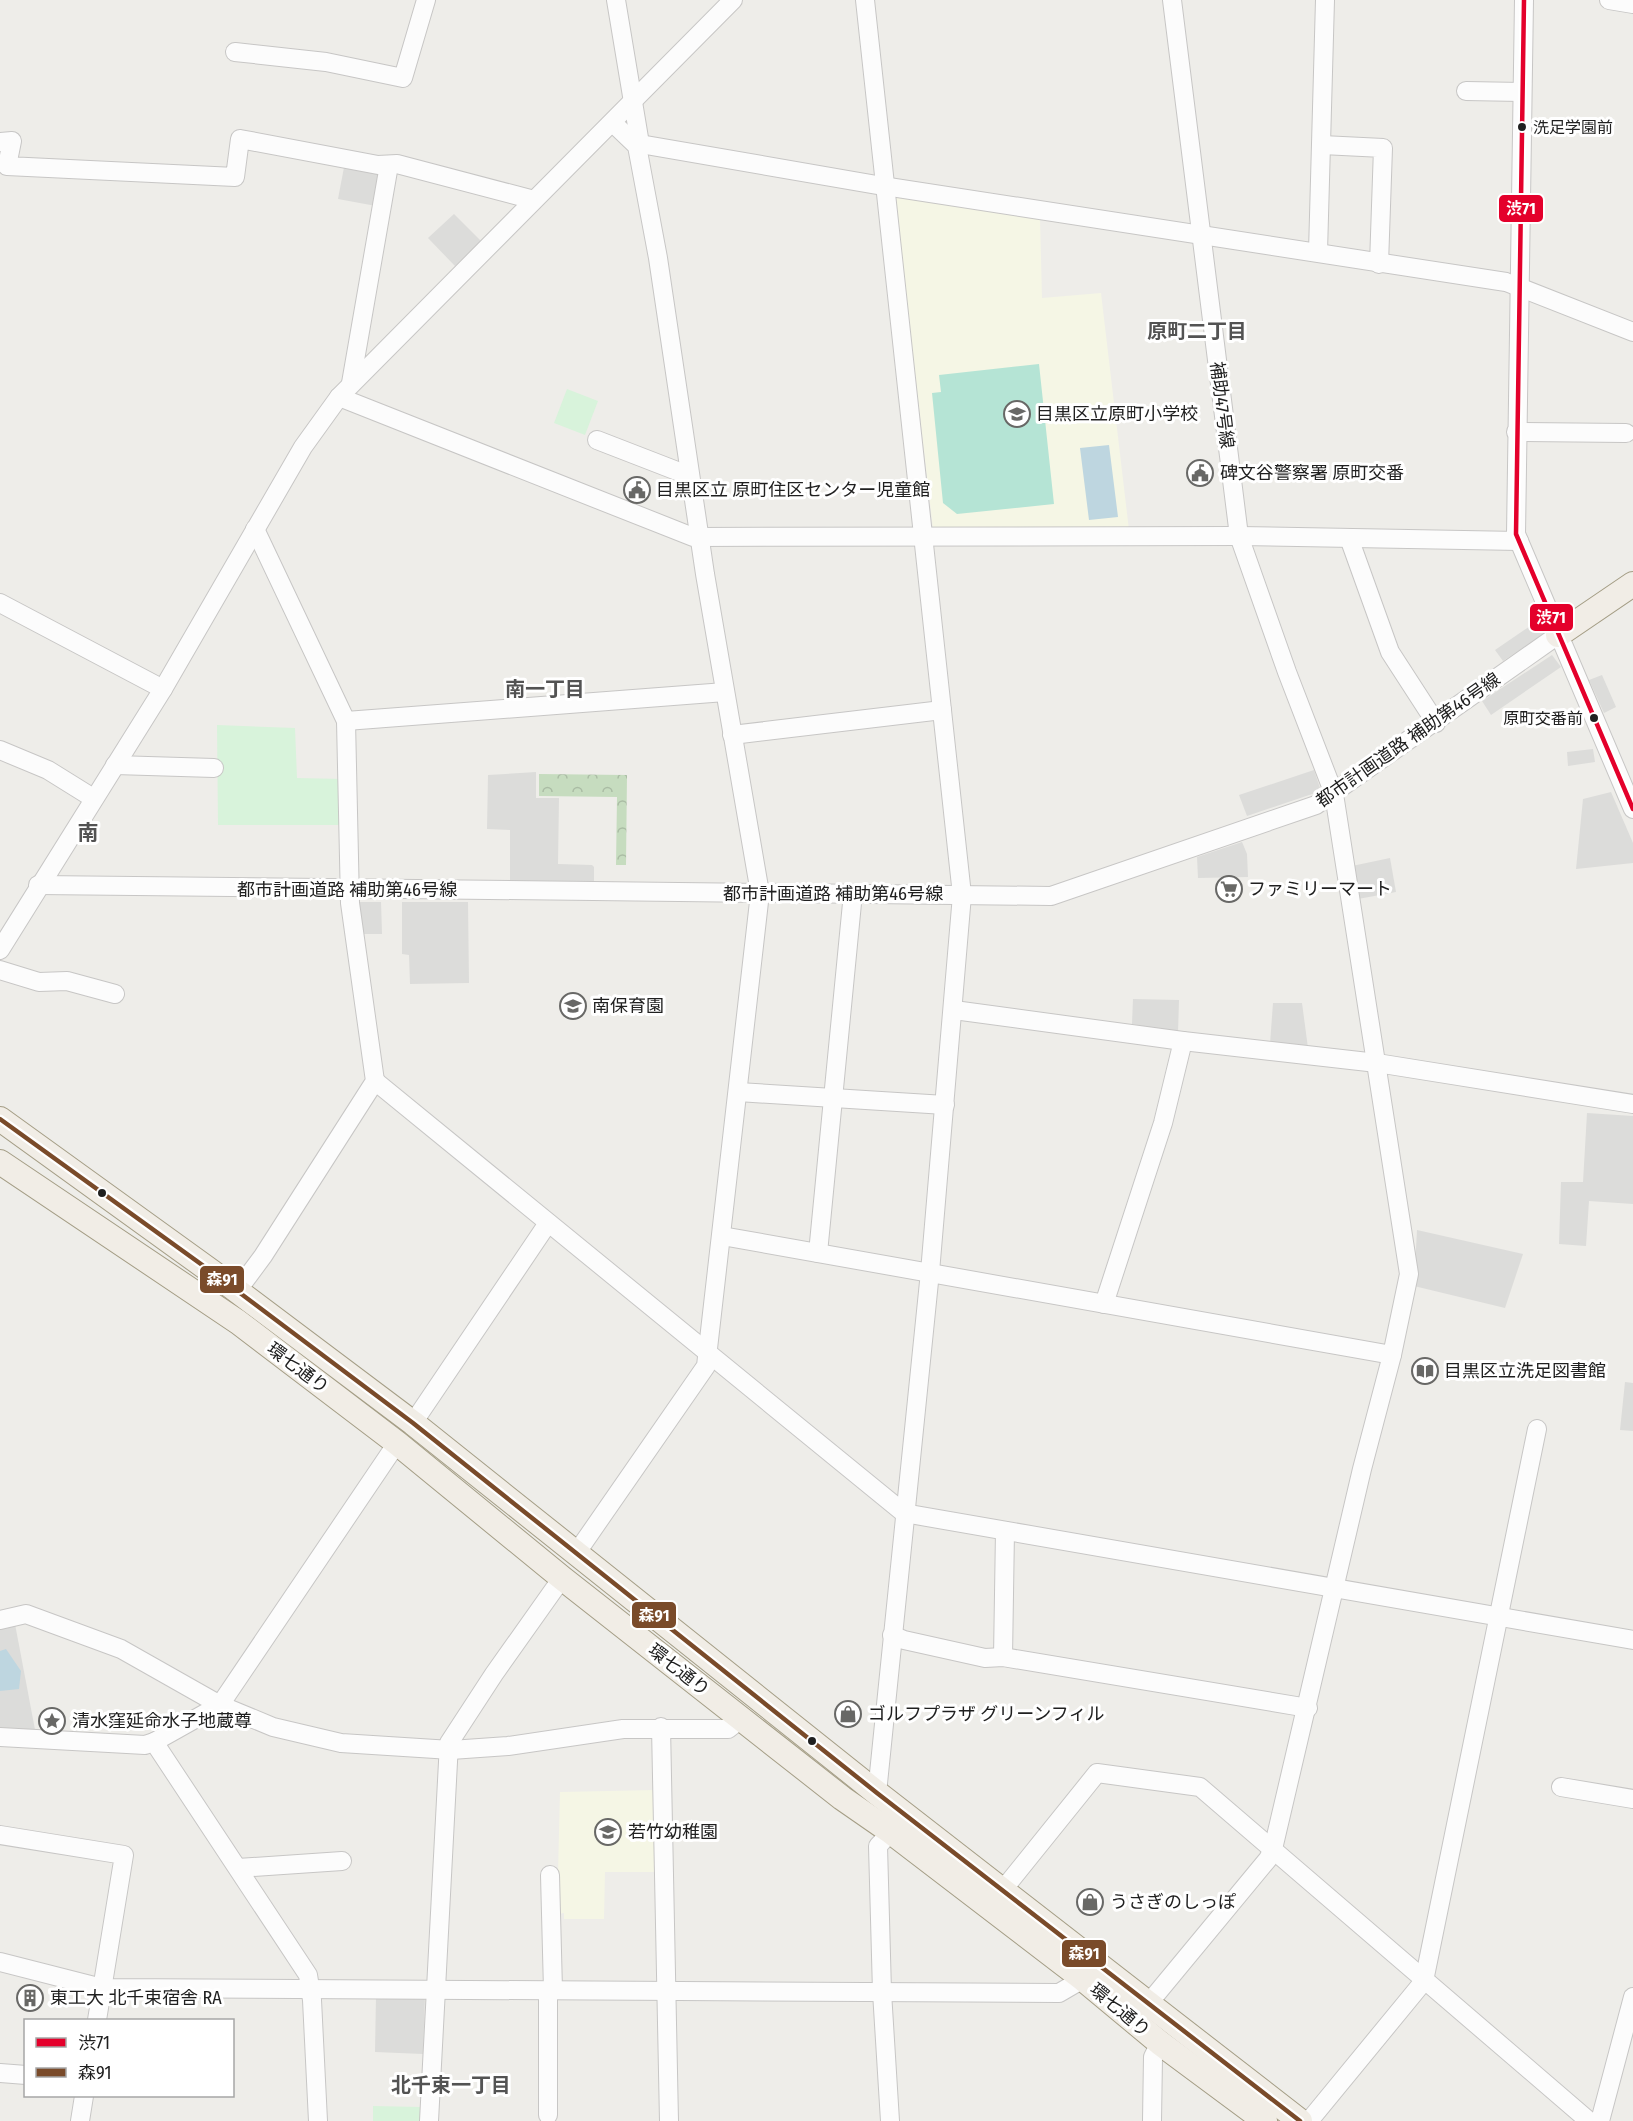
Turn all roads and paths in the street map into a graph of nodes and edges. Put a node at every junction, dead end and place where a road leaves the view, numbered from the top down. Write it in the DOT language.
graph roads {
  1 [pos="426,0"];
  2 [pos="616,0"];
  3 [pos="733,0"];
  4 [pos="866,0"];
  5 [pos="1172,0"];
  6 [pos="1325,0"];
  7 [pos="1524,0"];
  8 [pos="1609,0"];
  9 [pos="1633,4"];
  10 [pos="235,52"];
  11 [pos="1466,91"];
  12 [pos="1522,92"];
  13 [pos="632,103"];
  14 [pos="613,123"];
  15 [pos="0,141"];
  16 [pos="638,145"];
  17 [pos="1322,145"];
  18 [pos="389,165"];
  19 [pos="886,186"];
  20 [pos="534,200"];
  21 [pos="1200,234"];
  22 [pos="1318,252"];
  23 [pos="1379,264"];
  24 [pos="1520,286"];
  25 [pos="1633,332"];
  26 [pos="345,390"];
  27 [pos="1516,432"];
  28 [pos="1626,433"];
  29 [pos="597,440"];
  30 [pos="690,476"];
  31 [pos="255,529"];
  32 [pos="1239,536"];
  33 [pos="699,537"];
  34 [pos="923,538"];
  35 [pos="1349,538"];
  36 [pos="1519,541"];
  37 [pos="1633,584"];
  38 [pos="0,603"];
  39 [pos="1558,635"];
  40 [pos="163,688"];
  41 [pos="725,692"];
  42 [pos="942,710"];
  43 [pos="346,721"];
  44 [pos="1436,723"];
  45 [pos="732,735"];
  46 [pos="0,750"];
  47 [pos="115,765"];
  48 [pos="214,768"];
  49 [pos="1334,794"];
  50 [pos="93,798"];
  51 [pos="1633,809"];
  52 [pos="38,885"];
  53 [pos="350,890"];
  54 [pos="760,893"];
  55 [pos="853,893"];
  56 [pos="962,895"];
  57 [pos="0,950"];
  58 [pos="0,970"];
  59 [pos="116,994"];
  60 [pos="954,1010"];
  61 [pos="1183,1041"];
  62 [pos="1377,1063"];
  63 [pos="375,1081"];
  64 [pos="738,1092"];
  65 [pos="832,1098"];
  66 [pos="1633,1104"];
  67 [pos="945,1105"];
  68 [pos="0,1119"];
  69 [pos="24,1136"];
  70 [pos="2,1163"];
  71 [pos="548,1223"];
  72 [pos="722,1236"];
  73 [pos="818,1253"];
  74 [pos="930,1272"];
  75 [pos="237,1291"];
  76 [pos="1104,1304"];
  77 [pos="708,1354"];
  78 [pos="1392,1355"];
  79 [pos="413,1423"];
  80 [pos="1538,1429"];
  81 [pos="397,1443"];
  82 [pos="904,1513"];
  83 [pos="1005,1531"];
  84 [pos="575,1555"];
  85 [pos="562,1578"];
  86 [pos="1335,1587"];
  87 [pos="1498,1617"];
  88 [pos="0,1620"];
  89 [pos="892,1635"];
  90 [pos="1633,1640"];
  91 [pos="1003,1657"];
  92 [pos="220,1705"];
  93 [pos="1308,1708"];
  94 [pos="741,1719"];
  95 [pos="661,1727"];
  96 [pos="0,1737"];
  97 [pos="154,1742"];
  98 [pos="451,1749"];
  99 [pos="1561,1787"];
  100 [pos="877,1793"];
  101 [pos="1633,1799"];
  102 [pos="891,1832"];
  103 [pos="0,1835"];
  104 [pos="1273,1849"];
  105 [pos="342,1861"];
  106 [pos="238,1868"];
  107 [pos="550,1875"];
  108 [pos="1002,1891"];
  109 [pos="0,1962"];
  110 [pos="1083,1979"];
  111 [pos="1424,1981"];
  112 [pos="102,1988"];
  113 [pos="435,1988"];
  114 [pos="311,1989"];
  115 [pos="551,1990"];
  116 [pos="666,1991"];
  117 [pos="882,1992"];
  118 [pos="1633,1997"];
  119 [pos="1148,2004"];
  120 [pos="96,2019"];
  121 [pos="1160,2043"];
  122 [pos="0,2073"];
  123 [pos="24,2075"];
  124 [pos="84,2097"];
  125 [pos="548,2115"];
  126 [pos="80,2121"];
  127 [pos="318,2121"];
  128 [pos="429,2121"];
  129 [pos="669,2121"];
  130 [pos="890,2121"];
  131 [pos="1152,2121"];
  132 [pos="1265,2121"];
  133 [pos="1300,2121"];
  134 [pos="1309,2121"];
  135 [pos="1589,2121"];
  136 [pos="1600,2121"];
  1 -- 10 [label="street"];
  2 -- 13 [label="street"];
  3 -- 13 [label="street"];
  4 -- 19 [label="street"];
  5 -- 21 [label="street, 補助47号線"];
  6 -- 17 [label="street"];
  7 -- 12 [label="street"];
  8 -- 9 [label="street"];
  11 -- 12 [label="street"];
  12 -- 24 [label="street"];
  13 -- 14 [label="street"];
  13 -- 16 [label="street"];
  14 -- 16 [label="street"];
  14 -- 20 [label="street"];
  15 -- 18 [label="street"];
  16 -- 19 [label="street"];
  16 -- 30 [label="street"];
  17 -- 22 [label="street"];
  17 -- 23 [label="street"];
  18 -- 20 [label="street"];
  18 -- 26 [label="street"];
  19 -- 21 [label="street"];
  19 -- 34 [label="street"];
  20 -- 26 [label="street"];
  21 -- 22 [label="street"];
  21 -- 32 [label="street, 補助47号線"];
  22 -- 23 [label="street"];
  23 -- 24 [label="street"];
  24 -- 25 [label="street"];
  24 -- 27 [label="street"];
  26 -- 31 [label="street"];
  26 -- 33 [label="street"];
  27 -- 28 [label="street"];
  27 -- 36 [label="street"];
  29 -- 30 [label="street"];
  30 -- 33 [label="street"];
  31 -- 40 [label="street"];
  31 -- 43 [label="street"];
  32 -- 34 [label="street"];
  32 -- 35 [label="street"];
  32 -- 49 [label="street, 補助47号線"];
  33 -- 34 [label="street"];
  33 -- 41 [label="street"];
  34 -- 42 [label="street"];
  35 -- 36 [label="street"];
  35 -- 44 [label="street"];
  36 -- 39 [label="street"];
  37 -- 39 [label="main road"];
  38 -- 40 [label="street"];
  39 -- 44 [label="street, 都市計画道路 補助第46号線"];
  39 -- 51 [label="street"];
  40 -- 47 [label="street"];
  41 -- 43 [label="street"];
  41 -- 45 [label="street"];
  42 -- 45 [label="street"];
  42 -- 56 [label="street"];
  43 -- 53 [label="street"];
  44 -- 49 [label="street, 都市計画道路 補助第46号線"];
  45 -- 54 [label="street"];
  46 -- 50 [label="street"];
  47 -- 48 [label="street"];
  47 -- 50 [label="street"];
  49 -- 56 [label="street, 都市計画道路 補助第46号線"];
  49 -- 62 [label="street, 補助47号線"];
  50 -- 52 [label="street"];
  52 -- 53 [label="street, 都市計画道路 補助第46号線"];
  52 -- 57 [label="street"];
  53 -- 54 [label="street, 都市計画道路 補助第46号線"];
  53 -- 63 [label="street"];
  54 -- 55 [label="street, 都市計画道路 補助第46号線"];
  54 -- 64 [label="street"];
  55 -- 56 [label="street, 都市計画道路 補助第46号線"];
  55 -- 65 [label="street"];
  56 -- 60 [label="street"];
  58 -- 59 [label="street"];
  60 -- 61 [label="street"];
  60 -- 67 [label="street"];
  61 -- 62 [label="street"];
  61 -- 76 [label="street"];
  62 -- 66 [label="street"];
  62 -- 78 [label="street, 補助47号線"];
  63 -- 71 [label="street"];
  63 -- 75 [label="street"];
  64 -- 65 [label="street"];
  64 -- 72 [label="street"];
  65 -- 67 [label="street"];
  65 -- 73 [label="street"];
  67 -- 74 [label="street"];
  68 -- 69 [label="main road, 環七通り"];
  69 -- 70 [label="main road"];
  69 -- 75 [label="main road, 環七通り"];
  70 -- 81 [label="main road, 環七通り"];
  71 -- 77 [label="street"];
  71 -- 79 [label="street"];
  72 -- 73 [label="street"];
  72 -- 77 [label="street"];
  73 -- 74 [label="street"];
  74 -- 76 [label="street"];
  74 -- 82 [label="street"];
  75 -- 79 [label="main road, 環七通り"];
  76 -- 78 [label="street"];
  77 -- 82 [label="street"];
  77 -- 84 [label="street"];
  78 -- 86 [label="street, 補助47号線"];
  79 -- 84 [label="main road, 環七通り"];
  80 -- 87 [label="street"];
  81 -- 85 [label="main road, 環七通り"];
  81 -- 92 [label="street"];
  82 -- 83 [label="street"];
  82 -- 89 [label="street"];
  83 -- 86 [label="street"];
  83 -- 91 [label="street"];
  84 -- 100 [label="main road, 環七通り"];
  85 -- 94 [label="main road, 環七通り"];
  85 -- 98 [label="street"];
  86 -- 87 [label="street"];
  86 -- 93 [label="street, 補助47号線"];
  87 -- 90 [label="street"];
  87 -- 111 [label="street"];
  88 -- 92 [label="street"];
  89 -- 91 [label="street"];
  89 -- 100 [label="street"];
  91 -- 93 [label="street"];
  92 -- 97 [label="street"];
  92 -- 98 [label="street"];
  93 -- 104 [label="street, 補助47号線"];
  94 -- 95 [label="street"];
  94 -- 102 [label="main road, 環七通り"];
  95 -- 98 [label="street"];
  95 -- 116 [label="street"];
  96 -- 97 [label="street"];
  97 -- 106 [label="street"];
  98 -- 113 [label="street"];
  99 -- 101 [label="street"];
  100 -- 108 [label="main road, 環七通り"];
  102 -- 110 [label="main road, 環七通り"];
  102 -- 117 [label="street"];
  103 -- 112 [label="street"];
  104 -- 108 [label="street"];
  104 -- 111 [label="street"];
  104 -- 119 [label="street"];
  105 -- 106 [label="street"];
  106 -- 114 [label="street"];
  107 -- 115 [label="street"];
  108 -- 119 [label="main road, 環七通り"];
  109 -- 112 [label="street"];
  110 -- 117 [label="street"];
  110 -- 121 [label="main road, 環七通り"];
  111 -- 134 [label="street"];
  111 -- 135 [label="street"];
  112 -- 114 [label="street"];
  112 -- 120 [label="street"];
  113 -- 114 [label="street"];
  113 -- 115 [label="street"];
  113 -- 128 [label="street"];
  114 -- 127 [label="street"];
  115 -- 116 [label="street"];
  115 -- 125 [label="street"];
  116 -- 117 [label="street"];
  116 -- 129 [label="street"];
  117 -- 130 [label="street"];
  118 -- 136 [label="street"];
  119 -- 133 [label="main road, 環七通り"];
  121 -- 131 [label="street"];
  121 -- 132 [label="main road, 環七通り"];
  122 -- 123 [label="street"];
  124 -- 126 [label="street"];
}
